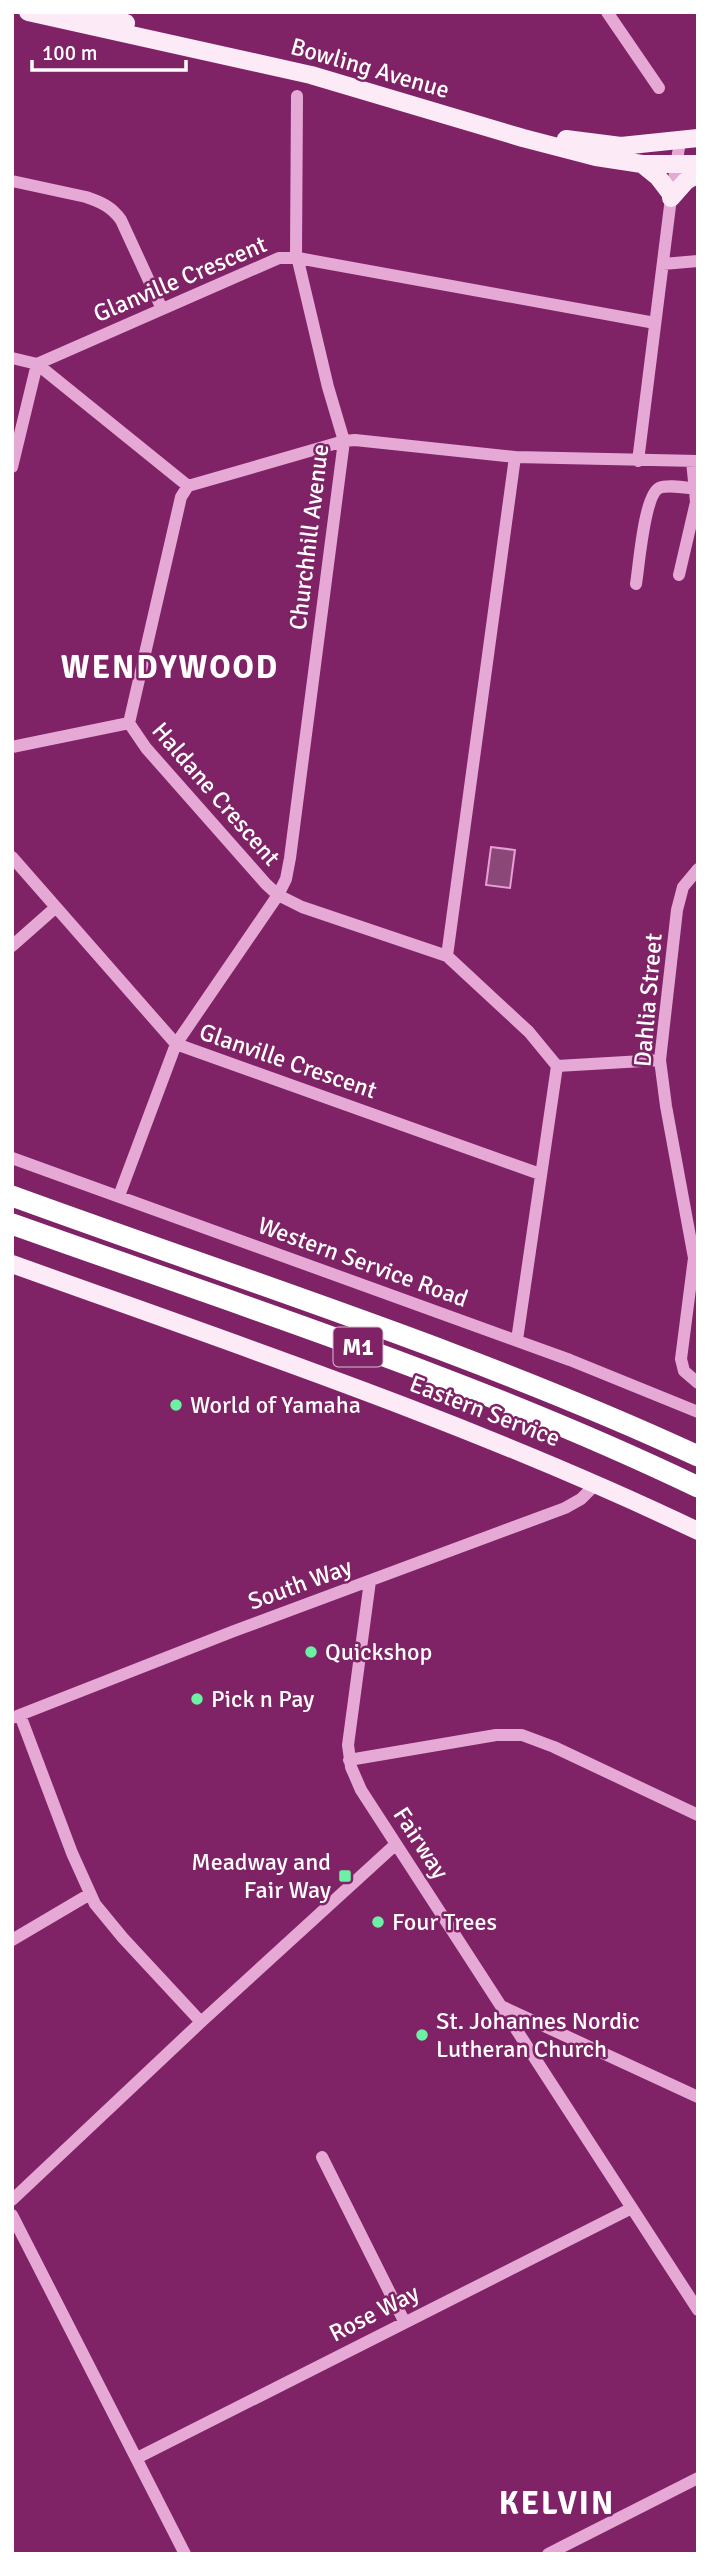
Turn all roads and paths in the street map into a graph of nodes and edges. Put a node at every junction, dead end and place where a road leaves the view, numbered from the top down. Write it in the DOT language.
graph roads {
  1 [pos="28,12"];
  2 [pos="86,12"];
  3 [pos="607,12"];
  4 [pos="125,23"];
  5 [pos="659,88"];
  6 [pos="297,96"];
  7 [pos="689,139"];
  8 [pos="642,164"];
  9 [pos="677,164"];
  10 [pos="698,164"];
  11 [pos="698,174"];
  12 [pos="12,181"];
  13 [pos="671,196"];
  14 [pos="298,258"];
  15 [pos="698,261"];
  16 [pos="663,264"];
  17 [pos="162,309"];
  18 [pos="655,323"];
  19 [pos="12,358"];
  20 [pos="37,364"];
  21 [pos="344,441"];
  22 [pos="515,457"];
  23 [pos="638,461"];
  24 [pos="695,461"];
  25 [pos="12,467"];
  26 [pos="188,485"];
  27 [pos="697,489"];
  28 [pos="679,575"];
  29 [pos="636,584"];
  30 [pos="129,723"];
  31 [pos="12,747"];
  32 [pos="12,857"];
  33 [pos="698,869"];
  34 [pos="278,895"];
  35 [pos="55,908"];
  36 [pos="12,946"];
  37 [pos="447,956"];
  38 [pos="176,1044"];
  39 [pos="660,1060"];
  40 [pos="556,1066"];
  41 [pos="12,1158"];
  42 [pos="540,1174"];
  43 [pos="12,1196"];
  44 [pos="119,1196"];
  45 [pos="12,1224"];
  46 [pos="696,1258"];
  47 [pos="12,1264"];
  48 [pos="517,1340"];
  49 [pos="698,1383"];
  50 [pos="698,1412"];
  51 [pos="698,1456"];
  52 [pos="597,1483"];
  53 [pos="698,1487"];
  54 [pos="698,1531"];
  55 [pos="370,1581"];
  56 [pos="16,1716"];
  57 [pos="349,1760"];
  58 [pos="698,1815"];
  59 [pos="396,1844"];
  60 [pos="90,1894"];
  61 [pos="12,1940"];
  62 [pos="503,2007"];
  63 [pos="201,2022"];
  64 [pos="698,2097"];
  65 [pos="322,2157"];
  66 [pos="12,2200"];
  67 [pos="632,2208"];
  68 [pos="12,2215"];
  69 [pos="698,2310"];
  70 [pos="404,2321"];
  71 [pos="137,2458"];
  72 [pos="698,2478"];
  73 [pos="185,2554"];
  74 [pos="548,2554"];
  1 -- 4 [label="main road, Bowling Avenue"];
  2 -- 4 [label="main road, Bowling Avenue"];
  3 -- 5 [label="street"];
  4 -- 7 [label="main road, Bowling Avenue"];
  4 -- 8 [label="main road, Bowling Avenue"];
  6 -- 14 [label="street, Churchhill Avenue"];
  7 -- 9 [label="street"];
  8 -- 9 [label="main road, Bowling Avenue"];
  8 -- 13 [label="main road"];
  9 -- 10 [label="main road, Bowling Avenue"];
  9 -- 13 [label="street"];
  11 -- 13 [label="main road"];
  12 -- 17 [label="street"];
  13 -- 16 [label="street"];
  14 -- 17 [label="street, Glanville Crescent"];
  14 -- 18 [label="street, Glanville Crescent"];
  14 -- 21 [label="street, Churchhill Avenue"];
  15 -- 16 [label="street"];
  16 -- 18 [label="street"];
  17 -- 20 [label="street, Glanville Crescent"];
  18 -- 23 [label="street"];
  19 -- 20 [label="street"];
  20 -- 25 [label="street"];
  20 -- 26 [label="street"];
  21 -- 22 [label="street"];
  21 -- 26 [label="street"];
  21 -- 34 [label="street, Churchhill Avenue"];
  22 -- 23 [label="street"];
  22 -- 37 [label="street"];
  23 -- 24 [label="street"];
  24 -- 27 [label="street"];
  26 -- 30 [label="street, Haldane Crescent"];
  27 -- 28 [label="street"];
  27 -- 29 [label="street"];
  30 -- 31 [label="street"];
  30 -- 34 [label="street, Haldane Crescent"];
  32 -- 35 [label="street, Glanville Crescent"];
  33 -- 39 [label="street, Dahlia Street"];
  34 -- 37 [label="street, Haldane Crescent"];
  34 -- 38 [label="street, Churchhill Avenue"];
  35 -- 36 [label="street"];
  35 -- 38 [label="street, Glanville Crescent"];
  37 -- 40 [label="street, Haldane Crescent"];
  38 -- 42 [label="street, Glanville Crescent"];
  38 -- 44 [label="street, Churchhill Avenue"];
  39 -- 40 [label="street"];
  39 -- 46 [label="street, Dahlia Street"];
  40 -- 42 [label="street"];
  41 -- 44 [label="street, Western Service Road"];
  42 -- 48 [label="street"];
  43 -- 51 [label="highway, M1"];
  44 -- 48 [label="street, Western Service Road"];
  45 -- 53 [label="highway, M1"];
  46 -- 49 [label="street, Dahlia Street"];
  47 -- 52 [label="main road, Eastern Service"];
  48 -- 50 [label="street, Western Service Road"];
  52 -- 54 [label="main road, Eastern Service"];
  52 -- 55 [label="street, South Way"];
  55 -- 56 [label="street, South Way"];
  55 -- 57 [label="street, Fairway"];
  56 -- 60 [label="street"];
  57 -- 58 [label="street"];
  57 -- 59 [label="street, Fairway"];
  59 -- 62 [label="street, Fairway"];
  59 -- 63 [label="street"];
  60 -- 61 [label="street"];
  60 -- 63 [label="street"];
  62 -- 64 [label="street"];
  62 -- 67 [label="street, Fairway"];
  63 -- 66 [label="street"];
  65 -- 70 [label="street"];
  67 -- 69 [label="street, Fairway"];
  67 -- 70 [label="street, Rose Way"];
  68 -- 71 [label="street"];
  70 -- 71 [label="street, Rose Way"];
  71 -- 73 [label="street"];
  72 -- 74 [label="street"];
}
